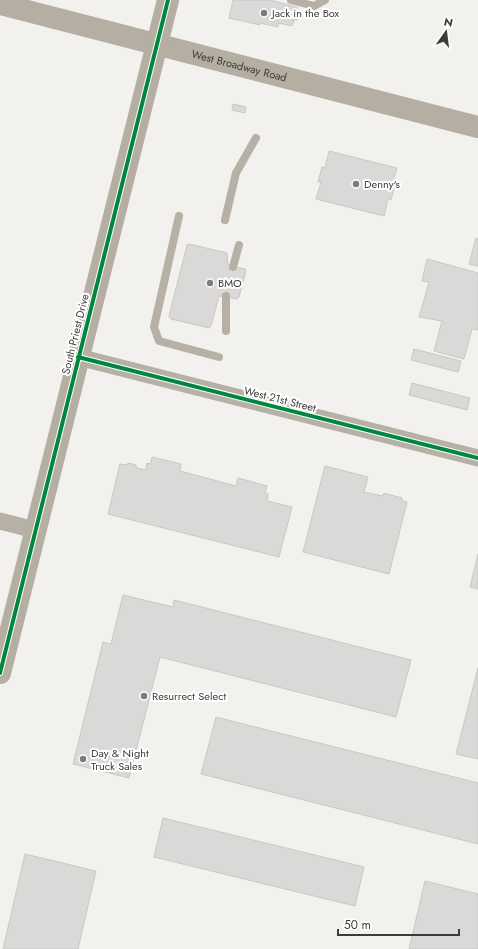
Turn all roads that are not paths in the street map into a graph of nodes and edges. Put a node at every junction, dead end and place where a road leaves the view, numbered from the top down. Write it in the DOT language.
graph roads {
  1 [pos="168,0"];
  2 [pos="292,0"];
  3 [pos="325,0"];
  4 [pos="0,4"];
  5 [pos="156,44"];
  6 [pos="478,127"];
  7 [pos="256,138"];
  8 [pos="179,216"];
  9 [pos="225,220"];
  10 [pos="239,245"];
  11 [pos="233,267"];
  12 [pos="226,296"];
  13 [pos="226,331"];
  14 [pos="78,357"];
  15 [pos="219,357"];
  16 [pos="478,458"];
  17 [pos="0,521"];
  18 [pos="35,530"];
  19 [pos="0,673"];
  1 -- 5 [label="main road, South Priest Drive"];
  2 -- 3 [label="lane"];
  4 -- 5 [label="main road, West Broadway Road"];
  5 -- 6 [label="main road, West Broadway Road"];
  5 -- 14 [label="main road, South Priest Drive"];
  7 -- 9 [label="lane"];
  8 -- 15 [label="lane"];
  10 -- 11 [label="lane"];
  12 -- 13 [label="lane"];
  14 -- 16 [label="street, West 21st Street"];
  14 -- 18 [label="main road, South Priest Drive"];
  17 -- 18 [label="street"];
  18 -- 19 [label="main road, South Priest Drive"];
}
